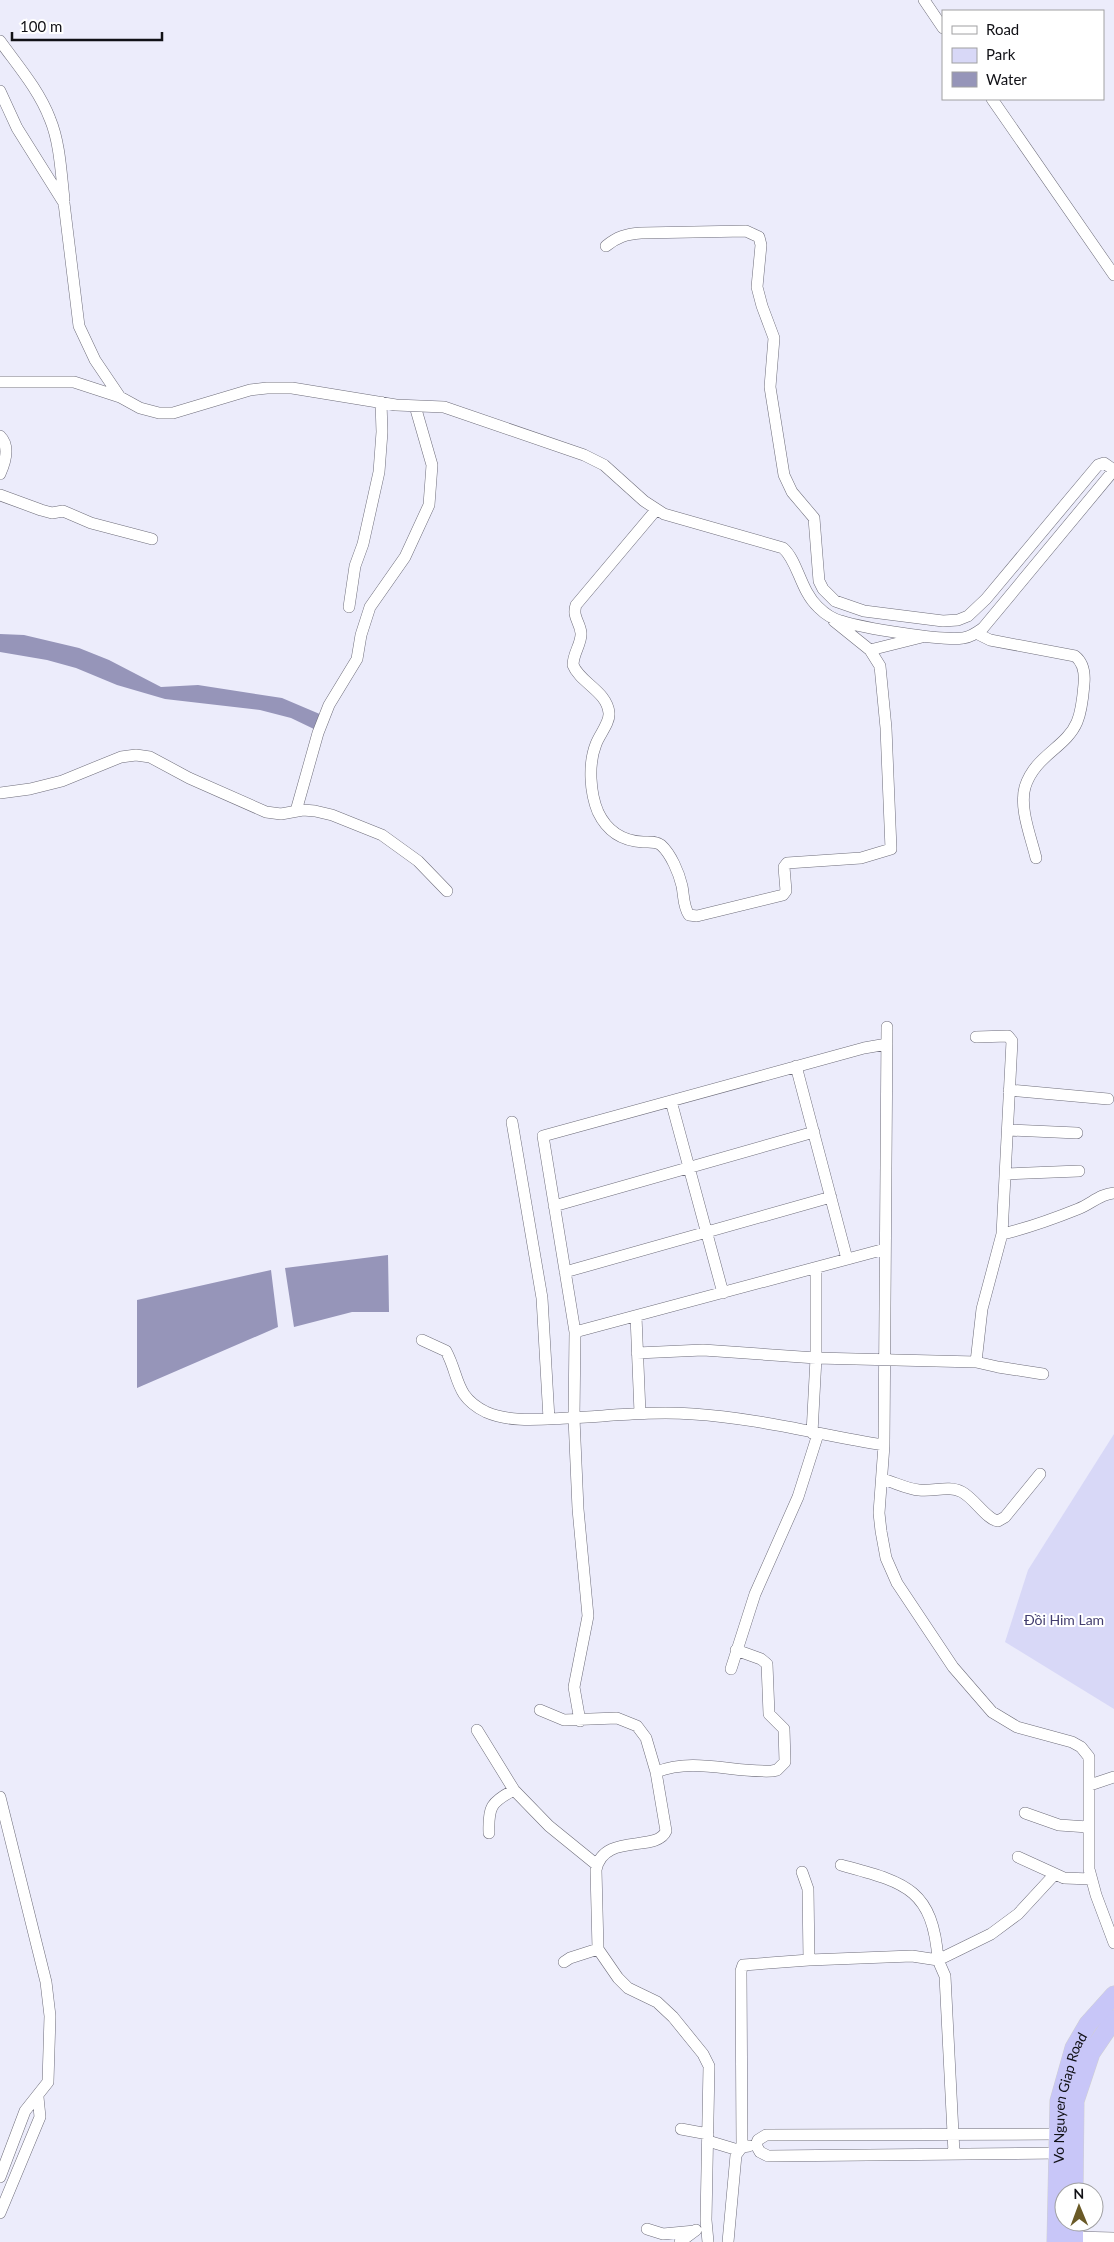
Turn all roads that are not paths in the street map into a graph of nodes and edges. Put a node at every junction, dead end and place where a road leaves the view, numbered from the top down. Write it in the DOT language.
graph roads {
  1 [pos="924,0"];
  2 [pos="942,27"];
  3 [pos="0,41"];
  4 [pos="0,91"];
  5 [pos="993,100"];
  6 [pos="64,203"];
  7 [pos="606,246"];
  8 [pos="1114,275"];
  9 [pos="0,382"];
  10 [pos="120,397"];
  11 [pos="381,402"];
  12 [pos="415,406"];
  13 [pos="0,436"];
  14 [pos="0,474"];
  15 [pos="0,495"];
  16 [pos="656,510"];
  17 [pos="152,539"];
  18 [pos="807,570"];
  19 [pos="350,607"];
  20 [pos="831,618"];
  21 [pos="976,633"];
  22 [pos="926,636"];
  23 [pos="870,650"];
  24 [pos="0,792"];
  25 [pos="296,811"];
  26 [pos="1036,858"];
  27 [pos="447,891"];
  28 [pos="887,1027"];
  29 [pos="976,1037"];
  30 [pos="887,1044"];
  31 [pos="796,1066"];
  32 [pos="1009,1090"];
  33 [pos="1108,1100"];
  34 [pos="671,1101"];
  35 [pos="512,1122"];
  36 [pos="1008,1130"];
  37 [pos="814,1132"];
  38 [pos="1077,1133"];
  39 [pos="688,1168"];
  40 [pos="1079,1171"];
  41 [pos="1006,1174"];
  42 [pos="1114,1193"];
  43 [pos="831,1198"];
  44 [pos="554,1206"];
  45 [pos="706,1233"];
  46 [pos="1002,1234"];
  47 [pos="885,1249"];
  48 [pos="847,1259"];
  49 [pos="816,1268"];
  50 [pos="565,1272"];
  51 [pos="723,1293"];
  52 [pos="636,1316"];
  53 [pos="576,1332"];
  54 [pos="422,1340"];
  55 [pos="638,1353"];
  56 [pos="816,1358"];
  57 [pos="884,1360"];
  58 [pos="976,1362"];
  59 [pos="1043,1374"];
  60 [pos="640,1414"];
  61 [pos="574,1418"];
  62 [pos="549,1419"];
  63 [pos="815,1434"];
  64 [pos="884,1445"];
  65 [pos="1040,1474"];
  66 [pos="882,1479"];
  67 [pos="736,1650"];
  68 [pos="730,1669"];
  69 [pos="540,1710"];
  70 [pos="580,1721"];
  71 [pos="477,1730"];
  72 [pos="656,1772"];
  73 [pos="1114,1777"];
  74 [pos="1090,1784"];
  75 [pos="514,1790"];
  76 [pos="0,1797"];
  77 [pos="1025,1813"];
  78 [pos="1088,1827"];
  79 [pos="489,1833"];
  80 [pos="1018,1857"];
  81 [pos="597,1865"];
  82 [pos="841,1865"];
  83 [pos="802,1872"];
  84 [pos="1054,1875"];
  85 [pos="1091,1880"];
  86 [pos="1114,1942"];
  87 [pos="598,1949"];
  88 [pos="809,1960"];
  89 [pos="938,1960"];
  90 [pos="564,1962"];
  91 [pos="1114,1995"];
  92 [pos="1114,2019"];
  93 [pos="38,2097"];
  94 [pos="681,2129"];
  95 [pos="1059,2134"];
  96 [pos="844,2135"];
  97 [pos="954,2135"];
  98 [pos="708,2138"];
  99 [pos="756,2145"];
  100 [pos="740,2149"];
  101 [pos="954,2153"];
  102 [pos="1059,2153"];
  103 [pos="844,2156"];
  104 [pos="0,2177"];
  105 [pos="1074,2182"];
  106 [pos="0,2213"];
  107 [pos="728,2225"];
  108 [pos="648,2229"];
  109 [pos="704,2231"];
  110 [pos="1074,2234"];
  111 [pos="1114,2238"];
  112 [pos="680,2242"];
  113 [pos="728,2242"];
  114 [pos="1056,2242"];
  1 -- 2 [label="street"];
  3 -- 6 [label="street"];
  4 -- 6 [label="street"];
  5 -- 8 [label="street"];
  6 -- 10 [label="street"];
  7 -- 18 [label="street"];
  9 -- 10 [label="street"];
  10 -- 11 [label="street"];
  11 -- 12 [label="street"];
  11 -- 19 [label="street"];
  12 -- 16 [label="street"];
  12 -- 25 [label="street"];
  13 -- 14 [label="street"];
  15 -- 17 [label="street"];
  16 -- 18 [label="street"];
  16 -- 23 [label="street"];
  18 -- 20 [label="street"];
  18 -- 21 [label="street"];
  20 -- 22 [label="street"];
  20 -- 23 [label="street"];
  21 -- 22 [label="street"];
  21 -- 26 [label="street"];
  22 -- 23 [label="street"];
  24 -- 25 [label="street"];
  25 -- 27 [label="street"];
  28 -- 30 [label="street"];
  29 -- 32 [label="street"];
  30 -- 31 [label="street"];
  30 -- 47 [label="street"];
  31 -- 34 [label="street"];
  31 -- 37 [label="street"];
  32 -- 33 [label="street"];
  32 -- 36 [label="street"];
  34 -- 39 [label="street"];
  34 -- 44 [label="street"];
  35 -- 62 [label="street"];
  36 -- 38 [label="street"];
  36 -- 41 [label="street"];
  37 -- 39 [label="street"];
  37 -- 43 [label="street"];
  39 -- 44 [label="street"];
  39 -- 45 [label="street"];
  40 -- 41 [label="street"];
  41 -- 46 [label="street"];
  42 -- 46 [label="street"];
  43 -- 45 [label="street"];
  43 -- 48 [label="street"];
  44 -- 50 [label="street"];
  45 -- 50 [label="street"];
  45 -- 51 [label="street"];
  46 -- 58 [label="street"];
  47 -- 48 [label="street"];
  47 -- 57 [label="street"];
  48 -- 49 [label="street"];
  49 -- 51 [label="street"];
  49 -- 56 [label="street"];
  50 -- 53 [label="street"];
  51 -- 52 [label="street"];
  52 -- 53 [label="street"];
  52 -- 55 [label="street"];
  53 -- 61 [label="street"];
  54 -- 62 [label="street"];
  55 -- 56 [label="street"];
  55 -- 60 [label="street"];
  56 -- 57 [label="street"];
  56 -- 63 [label="street"];
  57 -- 58 [label="street"];
  57 -- 64 [label="street"];
  58 -- 59 [label="street"];
  60 -- 61 [label="street"];
  60 -- 63 [label="street"];
  61 -- 62 [label="street"];
  61 -- 70 [label="street"];
  63 -- 64 [label="street"];
  63 -- 67 [label="street"];
  64 -- 66 [label="street"];
  65 -- 66 [label="street"];
  66 -- 74 [label="street"];
  67 -- 68 [label="street"];
  67 -- 72 [label="street"];
  69 -- 70 [label="street"];
  70 -- 72 [label="street"];
  71 -- 75 [label="street"];
  72 -- 81 [label="street"];
  73 -- 74 [label="street"];
  74 -- 78 [label="street"];
  75 -- 79 [label="street"];
  75 -- 81 [label="street"];
  76 -- 93 [label="street"];
  77 -- 78 [label="street"];
  78 -- 85 [label="street"];
  80 -- 84 [label="street"];
  81 -- 87 [label="street"];
  82 -- 89 [label="street"];
  83 -- 88 [label="street"];
  84 -- 85 [label="street"];
  84 -- 89 [label="street"];
  85 -- 86 [label="street"];
  87 -- 90 [label="street"];
  87 -- 98 [label="street"];
  88 -- 89 [label="street"];
  88 -- 100 [label="street"];
  89 -- 97 [label="street"];
  91 -- 95 [label="highway, Vo Nguyen Giap Road"];
  92 -- 105 [label="highway, Vo Nguyen Giap Road"];
  93 -- 104 [label="street"];
  93 -- 106 [label="street"];
  94 -- 98 [label="street"];
  95 -- 97 [label="street"];
  95 -- 102 [label="highway, Vo Nguyen Giap Road"];
  96 -- 97 [label="street"];
  96 -- 99 [label="street"];
  96 -- 103 [label="street"];
  97 -- 101 [label="street"];
  98 -- 100 [label="street"];
  98 -- 109 [label="street"];
  99 -- 100 [label="street"];
  99 -- 103 [label="street"];
  100 -- 107 [label="street"];
  101 -- 102 [label="street"];
  101 -- 103 [label="street"];
  102 -- 114 [label="highway, Vo Nguyen Giap Road"];
  107 -- 109 [label="street"];
  107 -- 113 [label="street"];
  108 -- 109 [label="street"];
  109 -- 112 [label="street"];
  110 -- 111 [label="street"];
}
